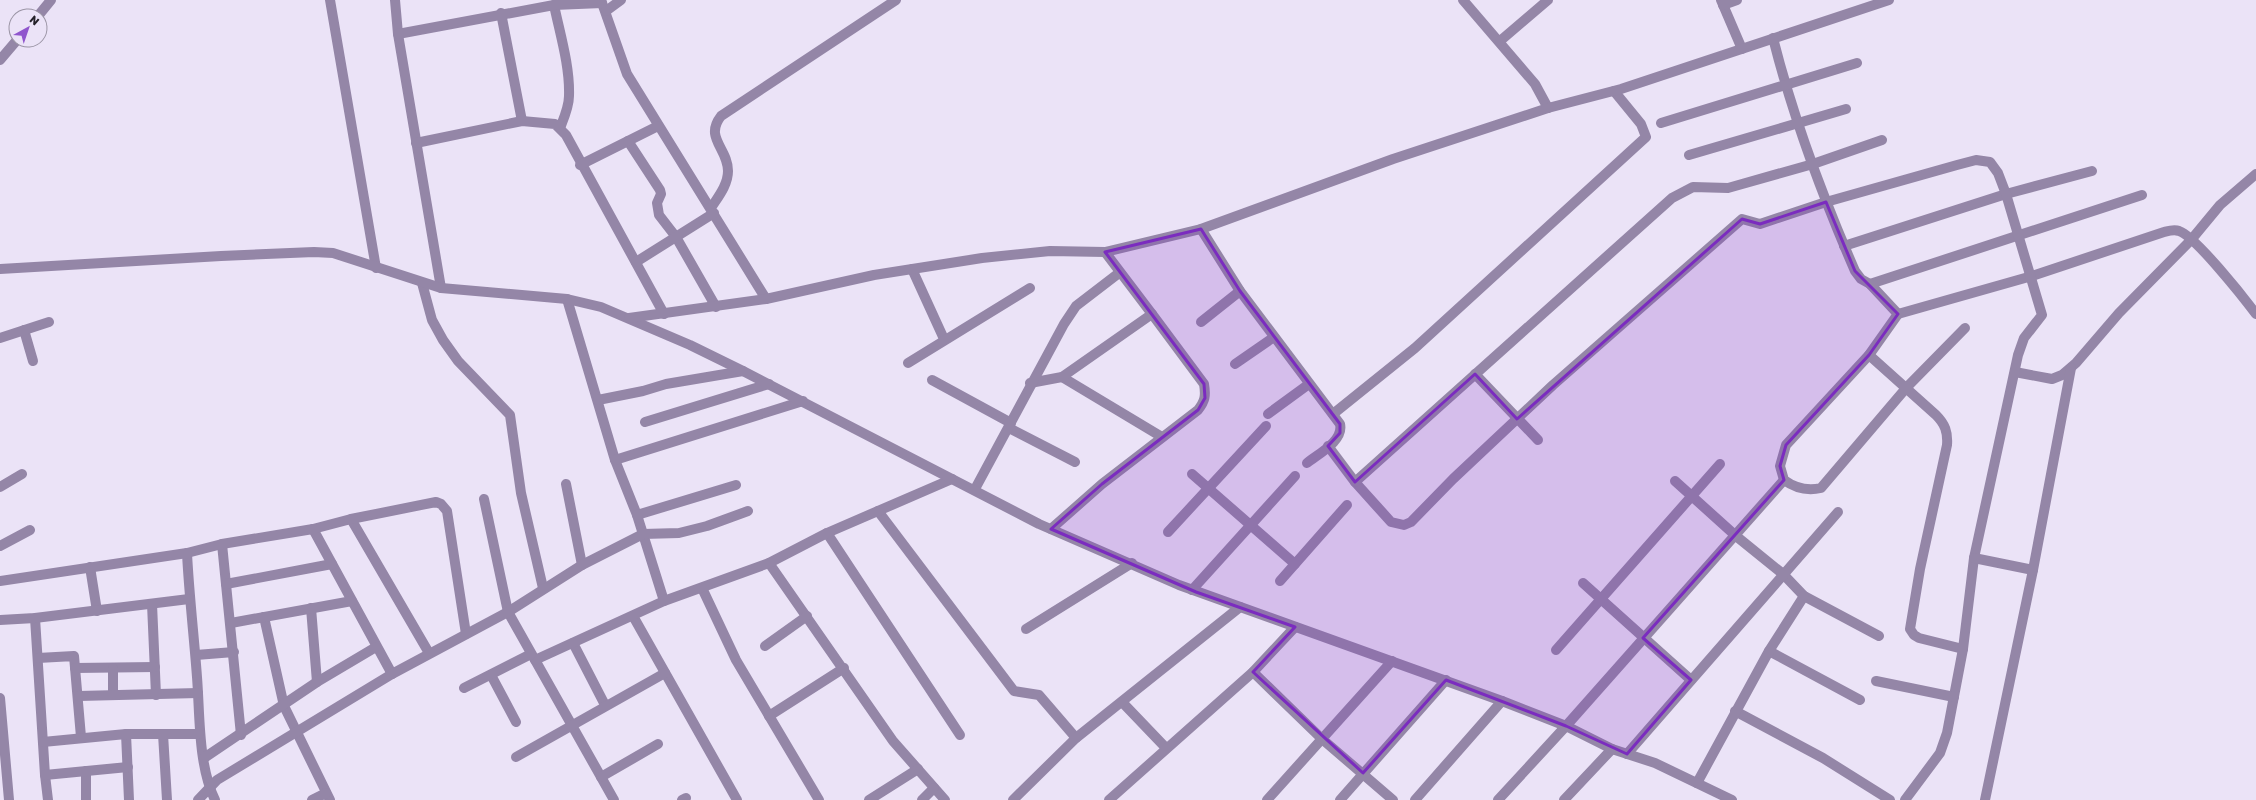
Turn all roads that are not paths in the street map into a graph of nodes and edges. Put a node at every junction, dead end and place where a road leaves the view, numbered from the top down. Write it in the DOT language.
graph roads {
  1 [pos="51,0"];
  2 [pos="330,0"];
  3 [pos="395,0"];
  4 [pos="621,0"];
  5 [pos="896,0"];
  6 [pos="1548,0"];
  7 [pos="1737,0"];
  8 [pos="1889,0"];
  9 [pos="1466,1"];
  10 [pos="1722,2"];
  11 [pos="554,4"];
  12 [pos="603,5"];
  13 [pos="44,8"];
  14 [pos="500,13"];
  15 [pos="398,34"];
  16 [pos="1773,38"];
  17 [pos="1500,41"];
  18 [pos="10,48"];
  19 [pos="1742,49"];
  20 [pos="0,60"];
  21 [pos="1857,63"];
  22 [pos="1785,86"];
  23 [pos="1614,91"];
  24 [pos="1548,108"];
  25 [pos="1846,109"];
  26 [pos="522,121"];
  27 [pos="1661,123"];
  28 [pos="1798,124"];
  29 [pos="658,126"];
  30 [pos="560,128"];
  31 [pos="1882,140"];
  32 [pos="628,141"];
  33 [pos="416,143"];
  34 [pos="1690,155"];
  35 [pos="1813,164"];
  36 [pos="580,165"];
  37 [pos="2092,171"];
  38 [pos="2256,174"];
  39 [pos="2006,194"];
  40 [pos="2142,195"];
  41 [pos="1826,202"];
  42 [pos="713,211"];
  43 [pos="1201,229"];
  44 [pos="2019,235"];
  45 [pos="676,237"];
  46 [pos="2191,240"];
  47 [pos="1844,246"];
  48 [pos="1105,252"];
  49 [pos="636,262"];
  50 [pos="376,268"];
  51 [pos="0,269"];
  52 [pos="912,269"];
  53 [pos="1119,273"];
  54 [pos="2032,276"];
  55 [pos="422,283"];
  56 [pos="1870,284"];
  57 [pos="441,288"];
  58 [pos="1030,288"];
  59 [pos="1240,291"];
  60 [pos="567,298"];
  61 [pos="766,299"];
  62 [pos="716,306"];
  63 [pos="664,314"];
  64 [pos="1152,314"];
  65 [pos="1898,314"];
  66 [pos="2256,314"];
  67 [pos="628,318"];
  68 [pos="49,322"];
  69 [pos="1200,322"];
  70 [pos="1965,328"];
  71 [pos="24,330"];
  72 [pos="1274,337"];
  73 [pos="0,338"];
  74 [pos="944,339"];
  75 [pos="1869,355"];
  76 [pos="33,361"];
  77 [pos="908,363"];
  78 [pos="1235,364"];
  79 [pos="2071,368"];
  80 [pos="743,371"];
  81 [pos="2015,372"];
  82 [pos="1475,374"];
  83 [pos="1062,377"];
  84 [pos="932,380"];
  85 [pos="1030,383"];
  86 [pos="769,384"];
  87 [pos="1309,384"];
  88 [pos="1907,387"];
  89 [pos="598,400"];
  90 [pos="803,401"];
  91 [pos="1268,414"];
  92 [pos="1333,414"];
  93 [pos="1517,419"];
  94 [pos="645,422"];
  95 [pos="1010,425"];
  96 [pos="1266,426"];
  97 [pos="1162,437"];
  98 [pos="1538,440"];
  99 [pos="1328,446"];
  100 [pos="615,460"];
  101 [pos="1075,462"];
  102 [pos="1307,463"];
  103 [pos="1720,464"];
  104 [pos="22,474"];
  105 [pos="1192,474"];
  106 [pos="1295,476"];
  107 [pos="952,479"];
  108 [pos="1784,480"];
  109 [pos="1675,481"];
  110 [pos="1355,482"];
  111 [pos="566,484"];
  112 [pos="736,485"];
  113 [pos="0,487"];
  114 [pos="975,489"];
  115 [pos="1209,489"];
  116 [pos="1691,496"];
  117 [pos="484,499"];
  118 [pos="1347,505"];
  119 [pos="748,511"];
  120 [pos="878,511"];
  121 [pos="1838,512"];
  122 [pos="637,515"];
  123 [pos="351,518"];
  124 [pos="1250,525"];
  125 [pos="1052,529"];
  126 [pos="30,530"];
  127 [pos="313,530"];
  128 [pos="1168,532"];
  129 [pos="827,533"];
  130 [pos="643,534"];
  131 [pos="1736,536"];
  132 [pos="222,544"];
  133 [pos="0,546"];
  134 [pos="187,553"];
  135 [pos="1974,558"];
  136 [pos="769,563"];
  137 [pos="1132,563"];
  138 [pos="332,564"];
  139 [pos="1295,564"];
  140 [pos="582,565"];
  141 [pos="90,567"];
  142 [pos="2033,570"];
  143 [pos="1784,574"];
  144 [pos="0,581"];
  145 [pos="1280,581"];
  146 [pos="1583,583"];
  147 [pos="226,584"];
  148 [pos="543,588"];
  149 [pos="702,588"];
  150 [pos="1192,590"];
  151 [pos="1804,596"];
  152 [pos="189,599"];
  153 [pos="1600,599"];
  154 [pos="352,601"];
  155 [pos="664,601"];
  156 [pos="152,604"];
  157 [pos="1240,607"];
  158 [pos="311,608"];
  159 [pos="97,611"];
  160 [pos="508,612"];
  161 [pos="633,616"];
  162 [pos="807,616"];
  163 [pos="264,617"];
  164 [pos="36,618"];
  165 [pos="0,620"];
  166 [pos="231,623"];
  167 [pos="1295,627"];
  168 [pos="1026,630"];
  169 [pos="466,634"];
  170 [pos="1879,636"];
  171 [pos="1644,638"];
  172 [pos="573,643"];
  173 [pos="765,646"];
  174 [pos="376,647"];
  175 [pos="1963,649"];
  176 [pos="1556,650"];
  177 [pos="1769,651"];
  178 [pos="234,652"];
  179 [pos="430,653"];
  180 [pos="196,655"];
  181 [pos="533,657"];
  182 [pos="38,658"];
  183 [pos="1392,661"];
  184 [pos="155,667"];
  185 [pos="75,668"];
  186 [pos="113,668"];
  187 [pos="844,668"];
  188 [pos="1253,672"];
  189 [pos="665,673"];
  190 [pos="392,674"];
  191 [pos="491,675"];
  192 [pos="1446,680"];
  193 [pos="1691,680"];
  194 [pos="1876,681"];
  195 [pos="317,682"];
  196 [pos="464,688"];
  197 [pos="198,693"];
  198 [pos="113,695"];
  199 [pos="156,695"];
  200 [pos="79,696"];
  201 [pos="1954,697"];
  202 [pos="0,698"];
  203 [pos="1860,700"];
  204 [pos="1502,701"];
  205 [pos="1122,702"];
  206 [pos="284,706"];
  207 [pos="605,706"];
  208 [pos="1735,711"];
  209 [pos="769,716"];
  210 [pos="516,722"];
  211 [pos="571,724"];
  212 [pos="1566,726"];
  213 [pos="295,733"];
  214 [pos="126,734"];
  215 [pos="163,734"];
  216 [pos="200,734"];
  217 [pos="241,735"];
  218 [pos="960,735"];
  219 [pos="81,737"];
  220 [pos="1076,738"];
  221 [pos="1322,739"];
  222 [pos="43,742"];
  223 [pos="658,744"];
  224 [pos="1166,748"];
  225 [pos="1612,749"];
  226 [pos="1627,754"];
  227 [pos="516,757"];
  228 [pos="204,758"];
  229 [pos="128,767"];
  230 [pos="918,769"];
  231 [pos="86,771"];
  232 [pos="1363,773"];
  233 [pos="44,775"];
  234 [pos="601,777"];
  235 [pos="1697,783"];
  236 [pos="209,788"];
  237 [pos="934,788"];
  238 [pos="328,796"];
  239 [pos="9,800"];
  240 [pos="48,800"];
  241 [pos="86,800"];
  242 [pos="129,800"];
  243 [pos="167,800"];
  244 [pos="198,800"];
  245 [pos="215,800"];
  246 [pos="312,800"];
  247 [pos="614,800"];
  248 [pos="737,800"];
  249 [pos="819,800"];
  250 [pos="869,800"];
  251 [pos="922,800"];
  252 [pos="945,800"];
  253 [pos="1013,800"];
  254 [pos="1109,800"];
  255 [pos="1268,800"];
  256 [pos="1340,800"];
  257 [pos="1393,800"];
  258 [pos="1415,800"];
  259 [pos="1498,800"];
  260 [pos="1564,800"];
  261 [pos="1732,800"];
  262 [pos="1890,800"];
  263 [pos="1905,800"];
  264 [pos="1985,800"];
  1 -- 13 [label="street"];
  2 -- 50 [label="street"];
  3 -- 15 [label="street"];
  4 -- 12 [label="street"];
  5 -- 42 [label="street"];
  6 -- 17 [label="street"];
  7 -- 10 [label="street"];
  8 -- 16 [label="street"];
  9 -- 17 [label="street"];
  10 -- 19 [label="street"];
  11 -- 12 [label="street"];
  11 -- 14 [label="street"];
  11 -- 30 [label="street"];
  12 -- 29 [label="street"];
  14 -- 15 [label="street"];
  14 -- 26 [label="street"];
  15 -- 33 [label="street"];
  16 -- 19 [label="street"];
  16 -- 22 [label="street"];
  17 -- 24 [label="street"];
  18 -- 20 [label="street"];
  19 -- 23 [label="street"];
  21 -- 22 [label="street"];
  22 -- 27 [label="street"];
  22 -- 28 [label="street"];
  23 -- 24 [label="street"];
  23 -- 92 [label="street"];
  24 -- 43 [label="street"];
  25 -- 28 [label="street"];
  26 -- 30 [label="street"];
  26 -- 33 [label="street"];
  28 -- 34 [label="street"];
  28 -- 35 [label="street"];
  29 -- 32 [label="street"];
  29 -- 42 [label="street"];
  30 -- 36 [label="street"];
  31 -- 35 [label="street"];
  32 -- 36 [label="street"];
  32 -- 45 [label="street"];
  33 -- 57 [label="street"];
  35 -- 41 [label="street"];
  35 -- 82 [label="street"];
  36 -- 49 [label="street"];
  37 -- 39 [label="street"];
  38 -- 46 [label="street"];
  39 -- 41 [label="street"];
  39 -- 44 [label="street"];
  39 -- 47 [label="street"];
  40 -- 44 [label="street"];
  41 -- 47 [label="street"];
  41 -- 93 [label="street"];
  42 -- 45 [label="street"];
  42 -- 61 [label="street"];
  43 -- 48 [label="street"];
  43 -- 59 [label="street"];
  44 -- 54 [label="street"];
  44 -- 56 [label="street"];
  45 -- 49 [label="street"];
  45 -- 62 [label="street"];
  46 -- 54 [label="street"];
  46 -- 66 [label="street"];
  46 -- 79 [label="street"];
  47 -- 56 [label="street"];
  48 -- 52 [label="street"];
  48 -- 53 [label="street"];
  49 -- 63 [label="street"];
  50 -- 51 [label="street"];
  50 -- 55 [label="street"];
  52 -- 61 [label="street"];
  52 -- 74 [label="street"];
  53 -- 64 [label="street"];
  53 -- 85 [label="street"];
  54 -- 65 [label="street"];
  54 -- 81 [label="street"];
  55 -- 57 [label="street"];
  55 -- 148 [label="street"];
  56 -- 65 [label="street"];
  57 -- 60 [label="street"];
  58 -- 74 [label="street"];
  59 -- 69 [label="street"];
  59 -- 72 [label="street"];
  60 -- 67 [label="street"];
  60 -- 89 [label="street"];
  61 -- 62 [label="street"];
  62 -- 63 [label="street"];
  63 -- 67 [label="street"];
  64 -- 83 [label="street"];
  64 -- 97 [label="street"];
  65 -- 75 [label="street"];
  67 -- 80 [label="street"];
  68 -- 71 [label="street"];
  70 -- 88 [label="street"];
  71 -- 73 [label="street"];
  71 -- 76 [label="street"];
  72 -- 78 [label="street"];
  72 -- 87 [label="street"];
  74 -- 77 [label="street"];
  75 -- 88 [label="street"];
  75 -- 108 [label="street"];
  79 -- 81 [label="street"];
  79 -- 142 [label="street"];
  80 -- 86 [label="street"];
  80 -- 89 [label="street"];
  81 -- 135 [label="street"];
  82 -- 93 [label="street"];
  82 -- 110 [label="street"];
  83 -- 85 [label="street"];
  83 -- 97 [label="street"];
  84 -- 95 [label="street"];
  85 -- 95 [label="street"];
  86 -- 90 [label="street"];
  86 -- 94 [label="street"];
  87 -- 91 [label="street"];
  87 -- 92 [label="street"];
  88 -- 108 [label="street"];
  88 -- 175 [label="street"];
  89 -- 100 [label="street"];
  90 -- 100 [label="street"];
  90 -- 107 [label="street"];
  92 -- 99 [label="street"];
  93 -- 98 [label="street"];
  93 -- 110 [label="street"];
  95 -- 101 [label="street"];
  95 -- 114 [label="street"];
  96 -- 115 [label="street"];
  97 -- 125 [label="street"];
  99 -- 102 [label="street"];
  99 -- 110 [label="street"];
  100 -- 122 [label="street"];
  103 -- 116 [label="street"];
  104 -- 113 [label="street"];
  105 -- 115 [label="street"];
  106 -- 124 [label="street"];
  107 -- 114 [label="street"];
  107 -- 120 [label="street"];
  108 -- 131 [label="street"];
  109 -- 116 [label="street"];
  111 -- 140 [label="street"];
  112 -- 122 [label="street"];
  114 -- 125 [label="street"];
  115 -- 124 [label="street"];
  115 -- 128 [label="street"];
  116 -- 131 [label="street"];
  116 -- 153 [label="street"];
  117 -- 160 [label="street"];
  118 -- 139 [label="street"];
  119 -- 130 [label="street"];
  120 -- 129 [label="street"];
  120 -- 220 [label="street"];
  121 -- 143 [label="street"];
  122 -- 130 [label="street"];
  123 -- 127 [label="street"];
  123 -- 169 [label="street"];
  123 -- 179 [label="street"];
  124 -- 139 [label="street"];
  124 -- 150 [label="street"];
  125 -- 137 [label="street"];
  126 -- 133 [label="street"];
  127 -- 132 [label="street"];
  127 -- 138 [label="street"];
  129 -- 136 [label="street"];
  129 -- 218 [label="street"];
  130 -- 140 [label="street"];
  130 -- 155 [label="street"];
  131 -- 143 [label="street"];
  131 -- 171 [label="street"];
  132 -- 134 [label="street"];
  132 -- 147 [label="street"];
  134 -- 141 [label="street"];
  134 -- 152 [label="street"];
  135 -- 142 [label="street"];
  135 -- 175 [label="street"];
  136 -- 149 [label="street"];
  136 -- 162 [label="street"];
  137 -- 150 [label="street"];
  137 -- 168 [label="street"];
  138 -- 147 [label="street"];
  138 -- 154 [label="street"];
  139 -- 145 [label="street"];
  140 -- 148 [label="street"];
  141 -- 144 [label="street"];
  141 -- 159 [label="street"];
  142 -- 264 [label="street"];
  143 -- 151 [label="street"];
  143 -- 193 [label="street"];
  146 -- 153 [label="street"];
  147 -- 166 [label="street"];
  148 -- 160 [label="street"];
  149 -- 155 [label="street"];
  149 -- 209 [label="street"];
  150 -- 157 [label="street"];
  151 -- 170 [label="street"];
  151 -- 177 [label="street"];
  152 -- 156 [label="street"];
  152 -- 180 [label="street"];
  153 -- 171 [label="street"];
  153 -- 176 [label="street"];
  154 -- 158 [label="street"];
  154 -- 174 [label="street"];
  155 -- 161 [label="street"];
  156 -- 159 [label="street"];
  156 -- 184 [label="street"];
  157 -- 167 [label="street"];
  157 -- 205 [label="street"];
  158 -- 163 [label="street"];
  158 -- 195 [label="street"];
  159 -- 164 [label="street"];
  160 -- 169 [label="street"];
  160 -- 181 [label="street"];
  161 -- 172 [label="street"];
  161 -- 189 [label="street"];
  162 -- 173 [label="street"];
  162 -- 187 [label="street"];
  163 -- 166 [label="street"];
  163 -- 206 [label="street"];
  164 -- 165 [label="street"];
  164 -- 182 [label="street"];
  166 -- 178 [label="street"];
  167 -- 183 [label="street"];
  167 -- 188 [label="street"];
  169 -- 179 [label="street"];
  171 -- 193 [label="street"];
  171 -- 212 [label="street"];
  172 -- 181 [label="street"];
  172 -- 207 [label="street"];
  174 -- 190 [label="street"];
  174 -- 195 [label="street"];
  175 -- 201 [label="street"];
  177 -- 203 [label="street"];
  177 -- 208 [label="street"];
  178 -- 180 [label="street"];
  178 -- 217 [label="street"];
  179 -- 190 [label="street"];
  180 -- 197 [label="street"];
  181 -- 191 [label="street"];
  181 -- 211 [label="street"];
  182 -- 185 [label="street"];
  182 -- 222 [label="street"];
  183 -- 192 [label="street"];
  183 -- 221 [label="street"];
  184 -- 186 [label="street"];
  184 -- 199 [label="street"];
  185 -- 186 [label="street"];
  185 -- 200 [label="street"];
  186 -- 198 [label="street"];
  187 -- 209 [label="street"];
  187 -- 230 [label="street"];
  188 -- 221 [label="street"];
  188 -- 224 [label="street"];
  189 -- 207 [label="street"];
  189 -- 248 [label="street"];
  190 -- 213 [label="street"];
  191 -- 196 [label="street"];
  191 -- 210 [label="street"];
  192 -- 204 [label="street"];
  192 -- 232 [label="street"];
  193 -- 226 [label="street"];
  194 -- 201 [label="street"];
  195 -- 206 [label="street"];
  197 -- 199 [label="street"];
  197 -- 216 [label="street"];
  198 -- 199 [label="street"];
  198 -- 200 [label="street"];
  200 -- 219 [label="street"];
  201 -- 263 [label="street"];
  202 -- 239 [label="street"];
  204 -- 212 [label="street"];
  204 -- 258 [label="street"];
  205 -- 220 [label="street"];
  205 -- 224 [label="street"];
  206 -- 213 [label="street"];
  206 -- 217 [label="street"];
  207 -- 211 [label="street"];
  208 -- 235 [label="street"];
  208 -- 262 [label="street"];
  209 -- 249 [label="street"];
  211 -- 227 [label="street"];
  211 -- 234 [label="street"];
  212 -- 225 [label="street"];
  212 -- 259 [label="street"];
  213 -- 236 [label="street"];
  213 -- 238 [label="street"];
  214 -- 215 [label="street"];
  214 -- 219 [label="street"];
  214 -- 229 [label="street"];
  215 -- 216 [label="street"];
  215 -- 243 [label="street"];
  216 -- 228 [label="street"];
  217 -- 228 [label="street"];
  219 -- 222 [label="street"];
  220 -- 253 [label="street"];
  221 -- 232 [label="street"];
  221 -- 255 [label="street"];
  222 -- 233 [label="street"];
  223 -- 234 [label="street"];
  224 -- 254 [label="street"];
  225 -- 226 [label="street"];
  225 -- 260 [label="street"];
  226 -- 235 [label="street"];
  228 -- 236 [label="street"];
  229 -- 231 [label="street"];
  229 -- 242 [label="street"];
  230 -- 237 [label="street"];
  230 -- 250 [label="street"];
  231 -- 233 [label="street"];
  231 -- 241 [label="street"];
  232 -- 256 [label="street"];
  232 -- 257 [label="street"];
  233 -- 240 [label="street"];
  234 -- 247 [label="street"];
  235 -- 261 [label="street"];
  236 -- 244 [label="street"];
  236 -- 245 [label="street"];
  237 -- 251 [label="street"];
  237 -- 252 [label="street"];
  238 -- 246 [label="street"];
}
